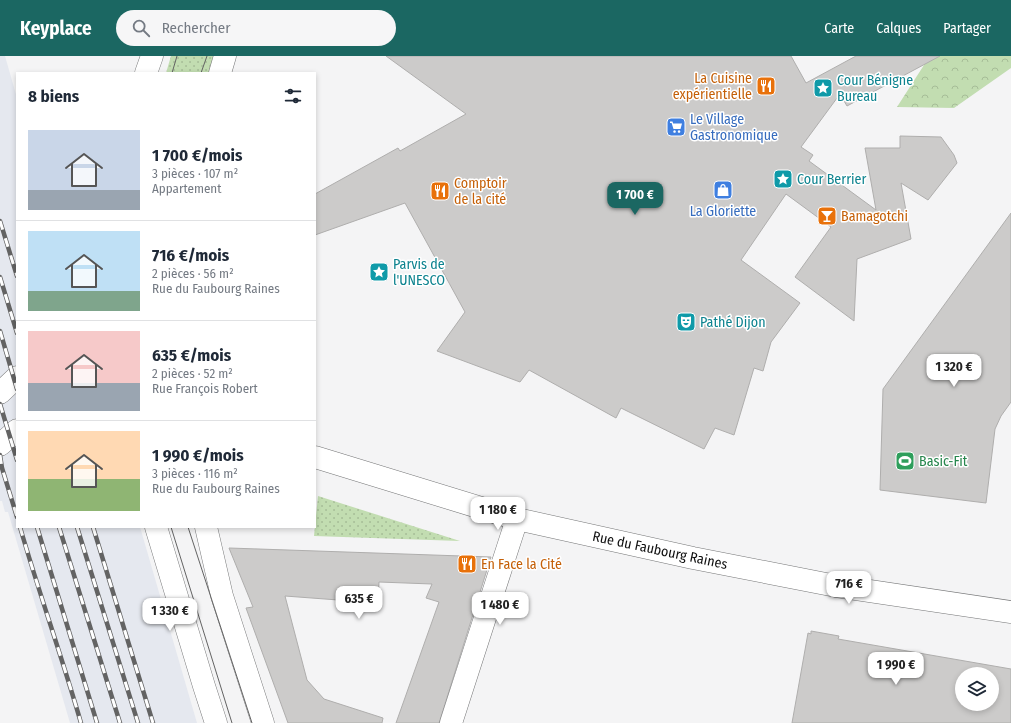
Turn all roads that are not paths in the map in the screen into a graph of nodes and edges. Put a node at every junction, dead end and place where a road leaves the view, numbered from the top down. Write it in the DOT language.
graph roads {
  1 [pos="152,56"];
  2 [pos="226,56"];
  3 [pos="146,72"];
  4 [pos="220,72"];
  5 [pos="16,378"];
  6 [pos="0,393"];
  7 [pos="16,431"];
  8 [pos="0,445"];
  9 [pos="316,457"];
  10 [pos="517,518"];
  11 [pos="156,528"];
  12 [pos="206,528"];
  13 [pos="1011,612"];
  14 [pos="216,723"];
  15 [pos="263,723"];
  16 [pos="451,723"];
  1 -- 3 [label="street"];
  2 -- 4 [label="street"];
  5 -- 6 [label="street"];
  7 -- 8 [label="street"];
  9 -- 10 [label="street, Rue du Faubourg Raines"];
  10 -- 13 [label="street, Rue du Faubourg Raines"];
  10 -- 16 [label="street"];
  11 -- 14 [label="street"];
  12 -- 15 [label="street"];
}
